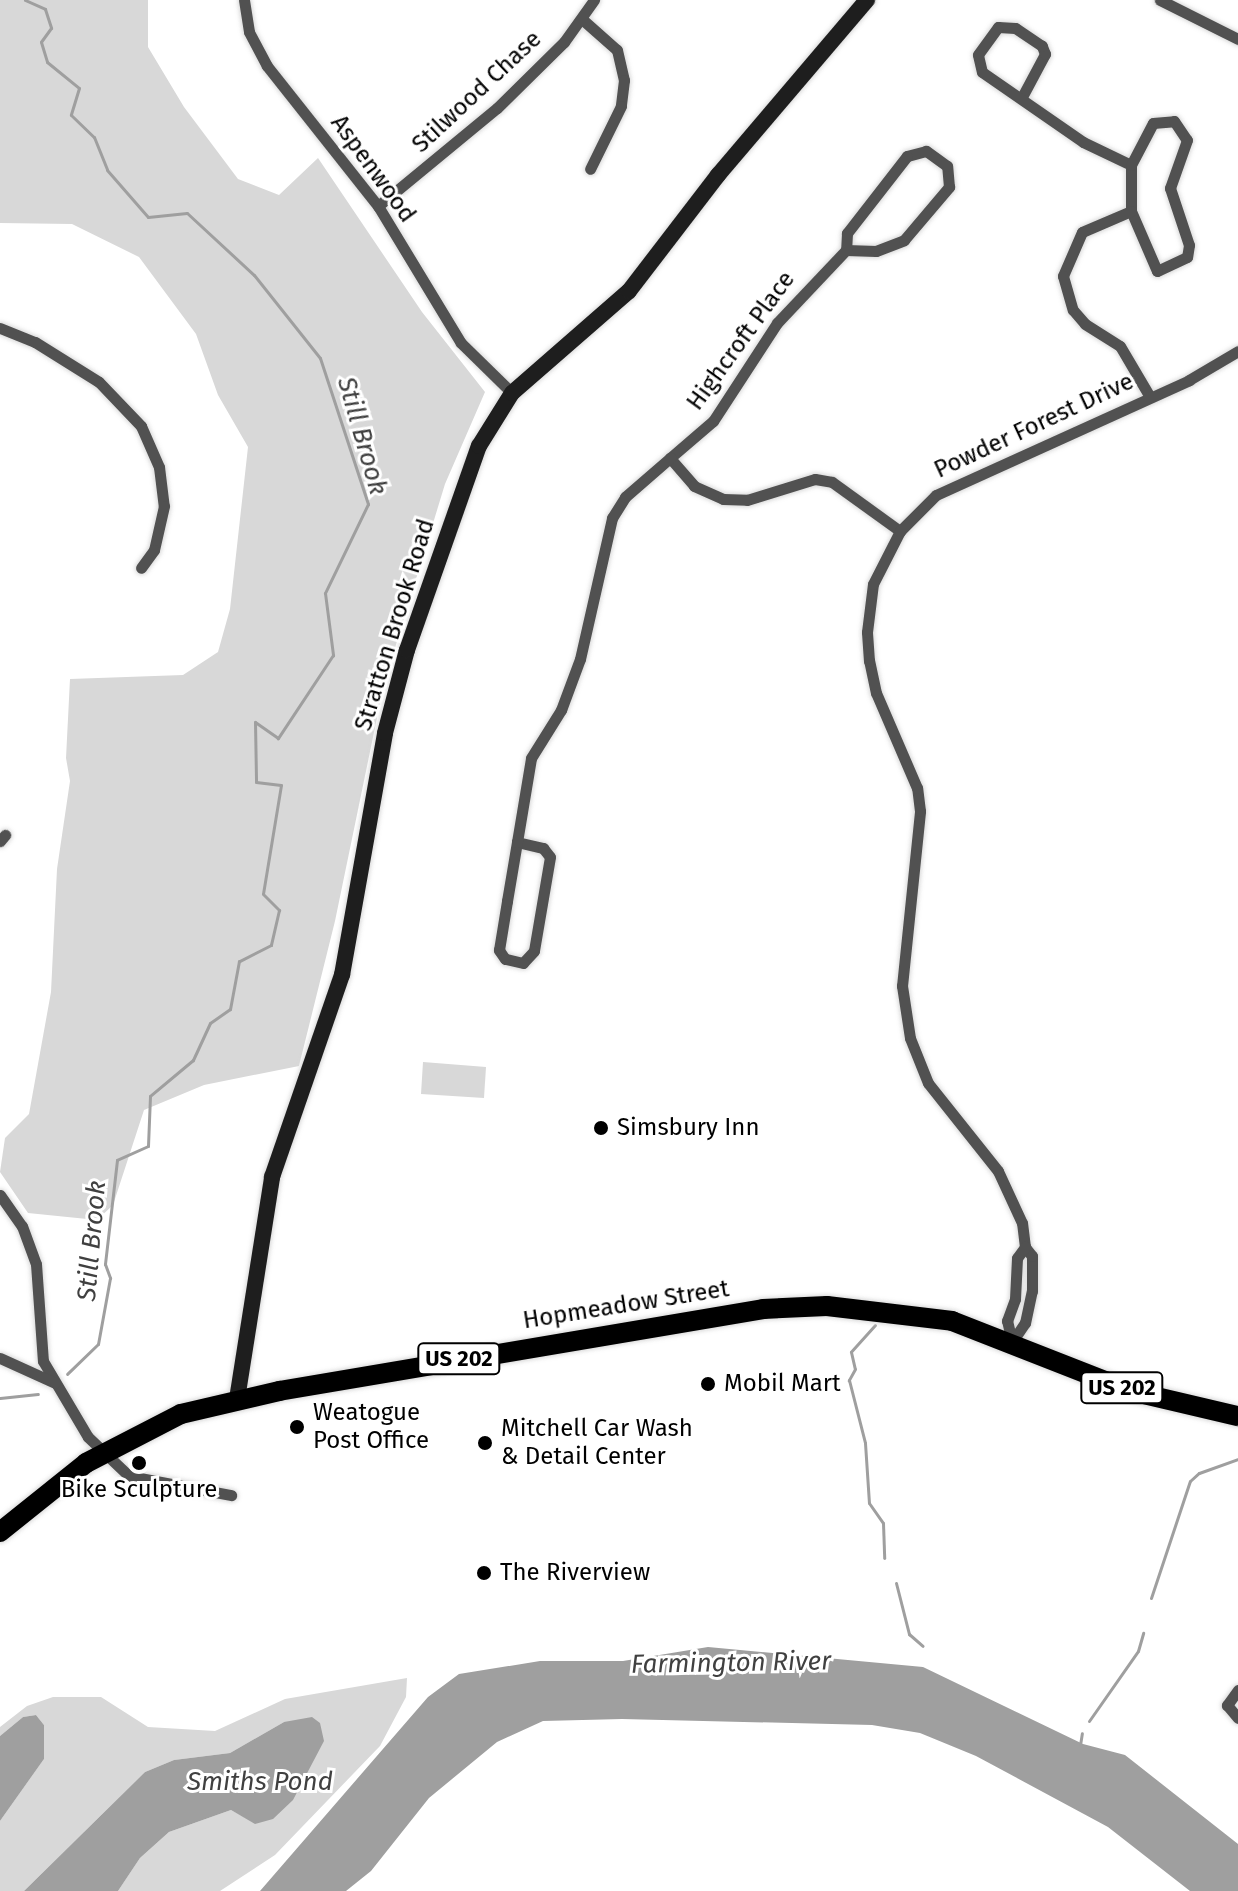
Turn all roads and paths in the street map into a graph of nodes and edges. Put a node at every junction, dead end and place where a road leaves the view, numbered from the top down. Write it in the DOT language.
graph roads {
  1 [pos="244,0"];
  2 [pos="594,0"];
  3 [pos="867,0"];
  4 [pos="1160,0"];
  5 [pos="583,20"];
  6 [pos="1238,39"];
  7 [pos="1022,97"];
  8 [pos="1131,165"];
  9 [pos="590,169"];
  10 [pos="378,206"];
  11 [pos="1131,211"];
  12 [pos="846,250"];
  13 [pos="0,328"];
  14 [pos="1238,351"];
  15 [pos="512,393"];
  16 [pos="1150,397"];
  17 [pos="670,458"];
  18 [pos="900,531"];
  19 [pos="141,568"];
  20 [pos="517,842"];
  21 [pos="0,1195"];
  22 [pos="1012,1342"];
  23 [pos="0,1358"];
  24 [pos="56,1383"];
  25 [pos="237,1399"];
  26 [pos="1238,1416"];
  27 [pos="102,1454"];
  28 [pos="231,1495"];
  29 [pos="0,1532"];
  30 [pos="1238,1690"];
  31 [pos="1238,1718"];
  1 -- 10 [label="street, Aspenwood"];
  2 -- 5 [label="street, Stilwood Chase"];
  3 -- 15 [label="street, Stratton Brook Road"];
  4 -- 6 [label="street"];
  5 -- 9 [label="street"];
  5 -- 10 [label="street, Stilwood Chase"];
  7 -- 7 [label="street"];
  7 -- 8 [label="street"];
  8 -- 11 [label="street"];
  8 -- 11 [label="street"];
  10 -- 15 [label="street, Aspenwood"];
  11 -- 16 [label="street"];
  12 -- 12 [label="street, Highcroft Place"];
  12 -- 17 [label="street, Highcroft Place"];
  13 -- 19 [label="street"];
  14 -- 16 [label="street, Powder Forest Drive"];
  15 -- 25 [label="street, Stratton Brook Road"];
  16 -- 18 [label="street, Powder Forest Drive"];
  17 -- 18 [label="street"];
  17 -- 20 [label="street, Highcroft Place"];
  18 -- 22 [label="street, Powder Forest Drive"];
  20 -- 20 [label="street, Highcroft Place"];
  21 -- 24 [label="street"];
  22 -- 25 [label="highway, Hopmeadow Street / US 202"];
  22 -- 26 [label="highway, Hopmeadow Street / US 202"];
  23 -- 24 [label="street"];
  24 -- 27 [label="street"];
  25 -- 27 [label="highway, Hopmeadow Street / US 202"];
  27 -- 28 [label="street"];
  27 -- 29 [label="highway, Hopmeadow Street / US 202"];
  30 -- 31 [label="street"];
}
